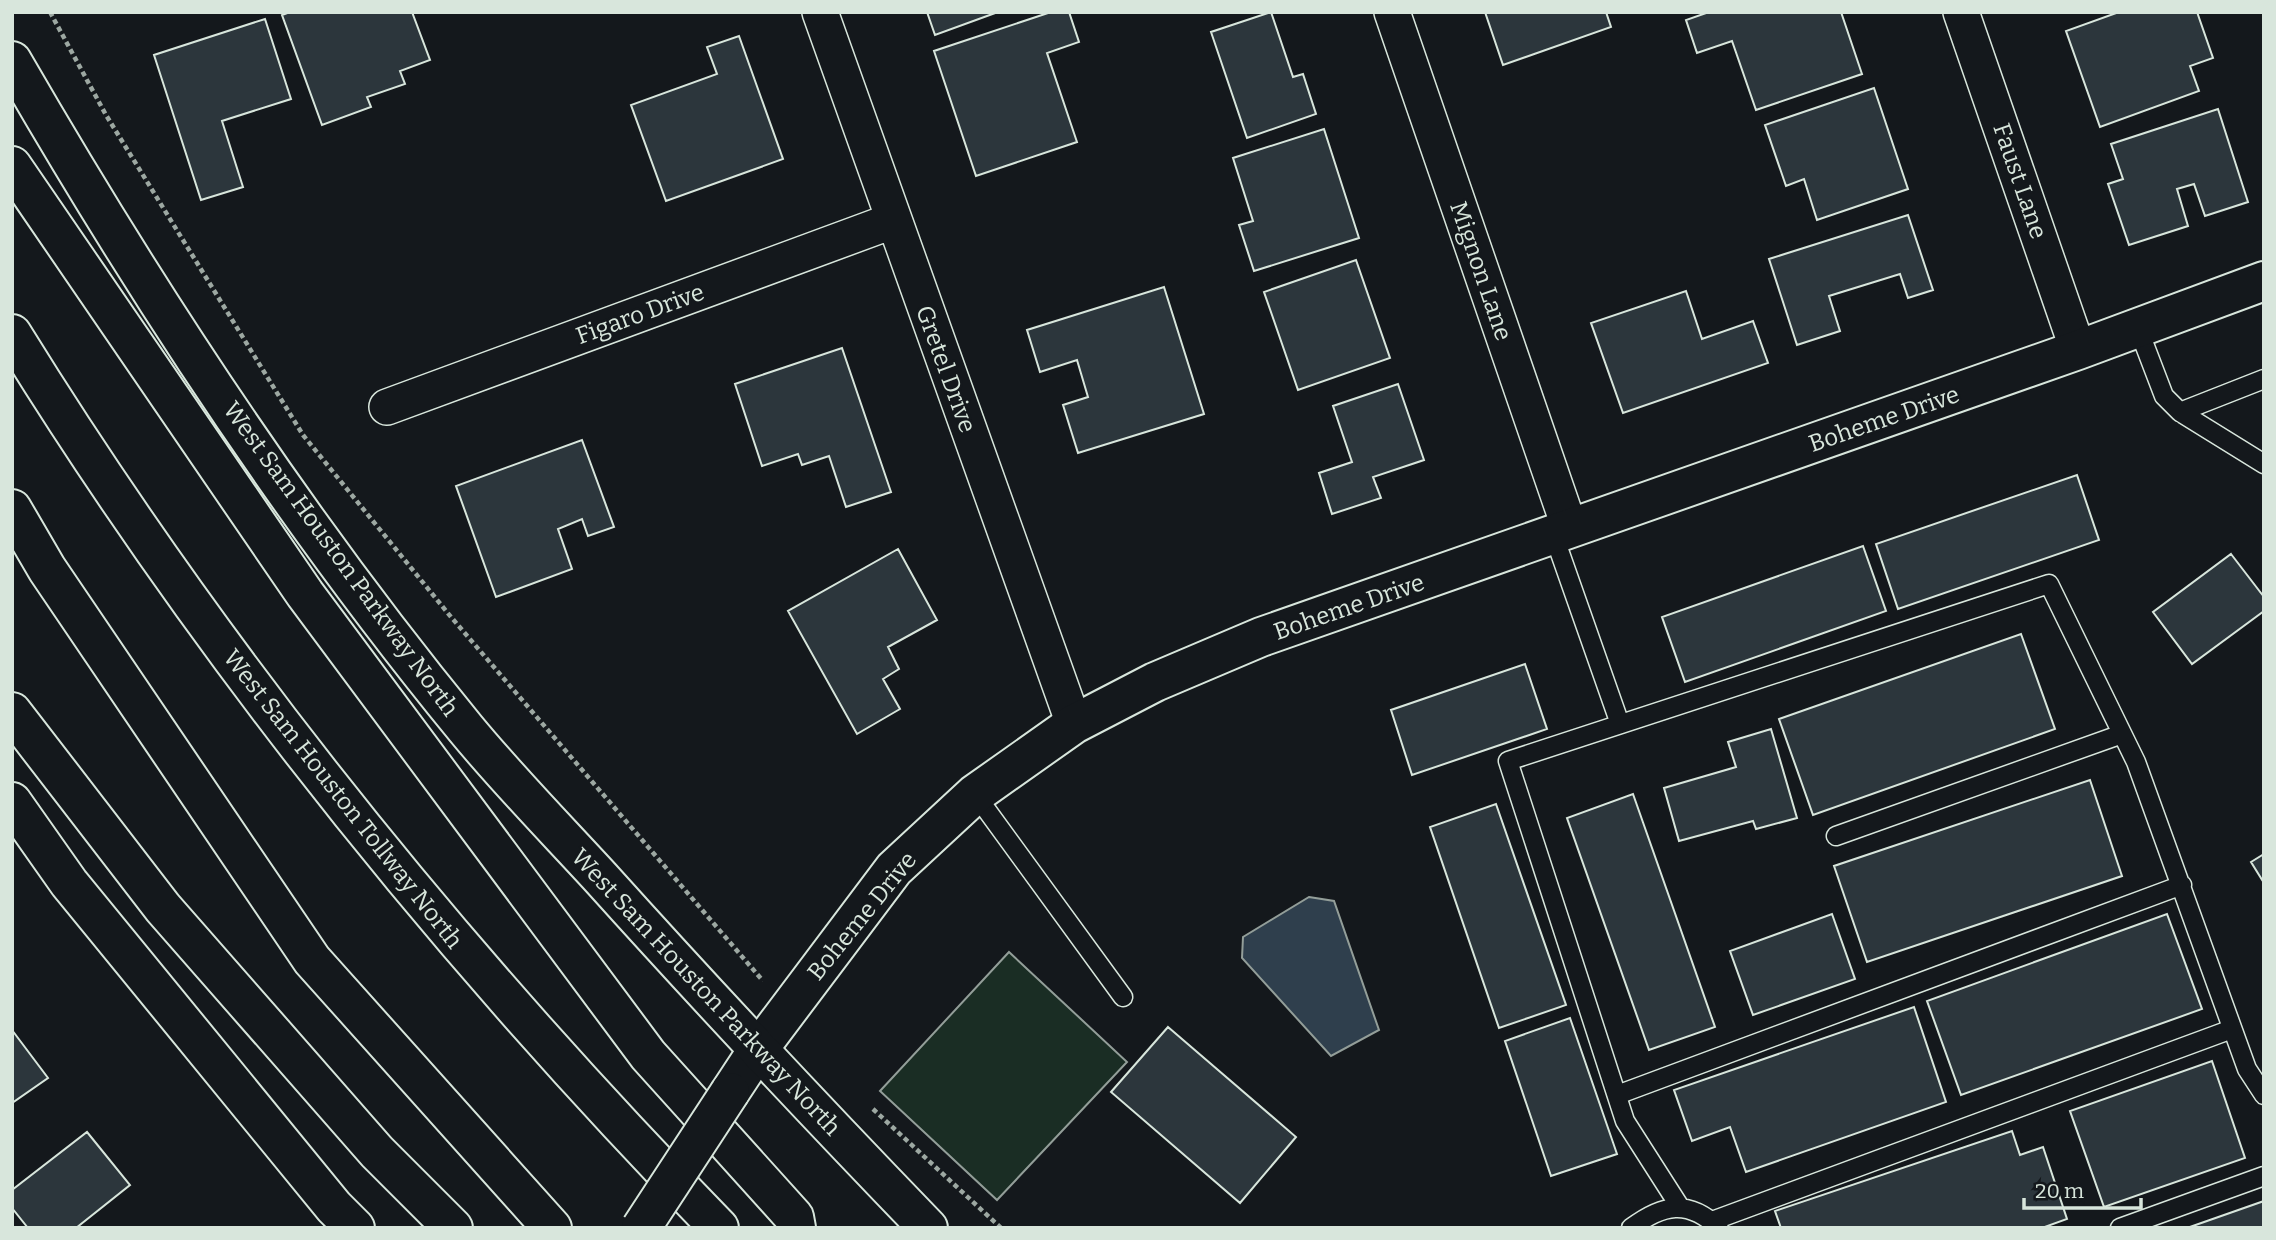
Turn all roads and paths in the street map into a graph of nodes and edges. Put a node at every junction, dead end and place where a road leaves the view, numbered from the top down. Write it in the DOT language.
graph roads {
  1 [pos="50,12"];
  2 [pos="820,12"];
  3 [pos="1392,12"];
  4 [pos="1961,12"];
  5 [pos="12,61"];
  6 [pos="12,166"];
  7 [pos="892,221"];
  8 [pos="2264,281"];
  9 [pos="2138,328"];
  10 [pos="12,334"];
  11 [pos="2078,350"];
  12 [pos="2264,379"];
  13 [pos="387,407"];
  14 [pos="2180,412"];
  15 [pos="2264,464"];
  16 [pos="12,509"];
  17 [pos="1562,533"];
  18 [pos="12,712"];
  19 [pos="1074,724"];
  20 [pos="1620,724"];
  21 [pos="2122,734"];
  22 [pos="975,794"];
  23 [pos="12,802"];
  24 [pos="1836,836"];
  25 [pos="2182,885"];
  26 [pos="1123,997"];
  27 [pos="787,1012"];
  28 [pos="2232,1029"];
  29 [pos="757,1051"];
  30 [pos="1617,1095"];
  31 [pos="2264,1095"];
  32 [pos="863,1100"];
  33 [pos="2264,1176"];
  34 [pos="1680,1207"];
  35 [pos="1716,1224"];
  36 [pos="355,1228"];
  37 [pos="453,1228"];
  38 [pos="552,1228"];
  39 [pos="640,1228"];
  40 [pos="719,1228"];
  41 [pos="796,1228"];
  42 [pos="928,1228"];
  43 [pos="1001,1228"];
  44 [pos="1631,1228"];
  45 [pos="2120,1228"];
  1 -- 27 [label="path"];
  2 -- 7 [label="street, Gretel Drive"];
  3 -- 17 [label="street, Mignon Lane"];
  4 -- 11 [label="street, Faust Lane"];
  5 -- 29 [label="main road, West Sam Houston Parkway North"];
  6 -- 41 [label="main road"];
  7 -- 13 [label="street, Figaro Drive"];
  7 -- 19 [label="street, Gretel Drive"];
  8 -- 9 [label="main road, Boheme Drive"];
  9 -- 11 [label="main road, Boheme Drive"];
  9 -- 14 [label="lane"];
  10 -- 40 [label="main road, West Sam Houston Tollway North"];
  11 -- 17 [label="main road, Boheme Drive"];
  12 -- 14 [label="lane"];
  14 -- 15 [label="lane"];
  16 -- 38 [label="main road"];
  17 -- 19 [label="main road, Boheme Drive"];
  17 -- 20 [label="lane"];
  18 -- 37 [label="main road"];
  19 -- 22 [label="main road, Boheme Drive"];
  20 -- 21 [label="lane"];
  20 -- 30 [label="lane"];
  21 -- 24 [label="lane"];
  21 -- 25 [label="lane"];
  22 -- 26 [label="lane"];
  22 -- 27 [label="main road, Boheme Drive"];
  23 -- 36 [label="main road"];
  25 -- 28 [label="lane"];
  25 -- 30 [label="lane"];
  27 -- 29 [label="main road, Boheme Drive"];
  28 -- 31 [label="lane"];
  28 -- 35 [label="lane"];
  29 -- 39 [label="main road, Boheme Drive, bridge"];
  29 -- 42 [label="main road, West Sam Houston Parkway North"];
  30 -- 34 [label="lane"];
  32 -- 43 [label="path"];
  33 -- 45 [label="lane"];
  34 -- 35 [label="lane"];
  34 -- 44 [label="lane"];
}
